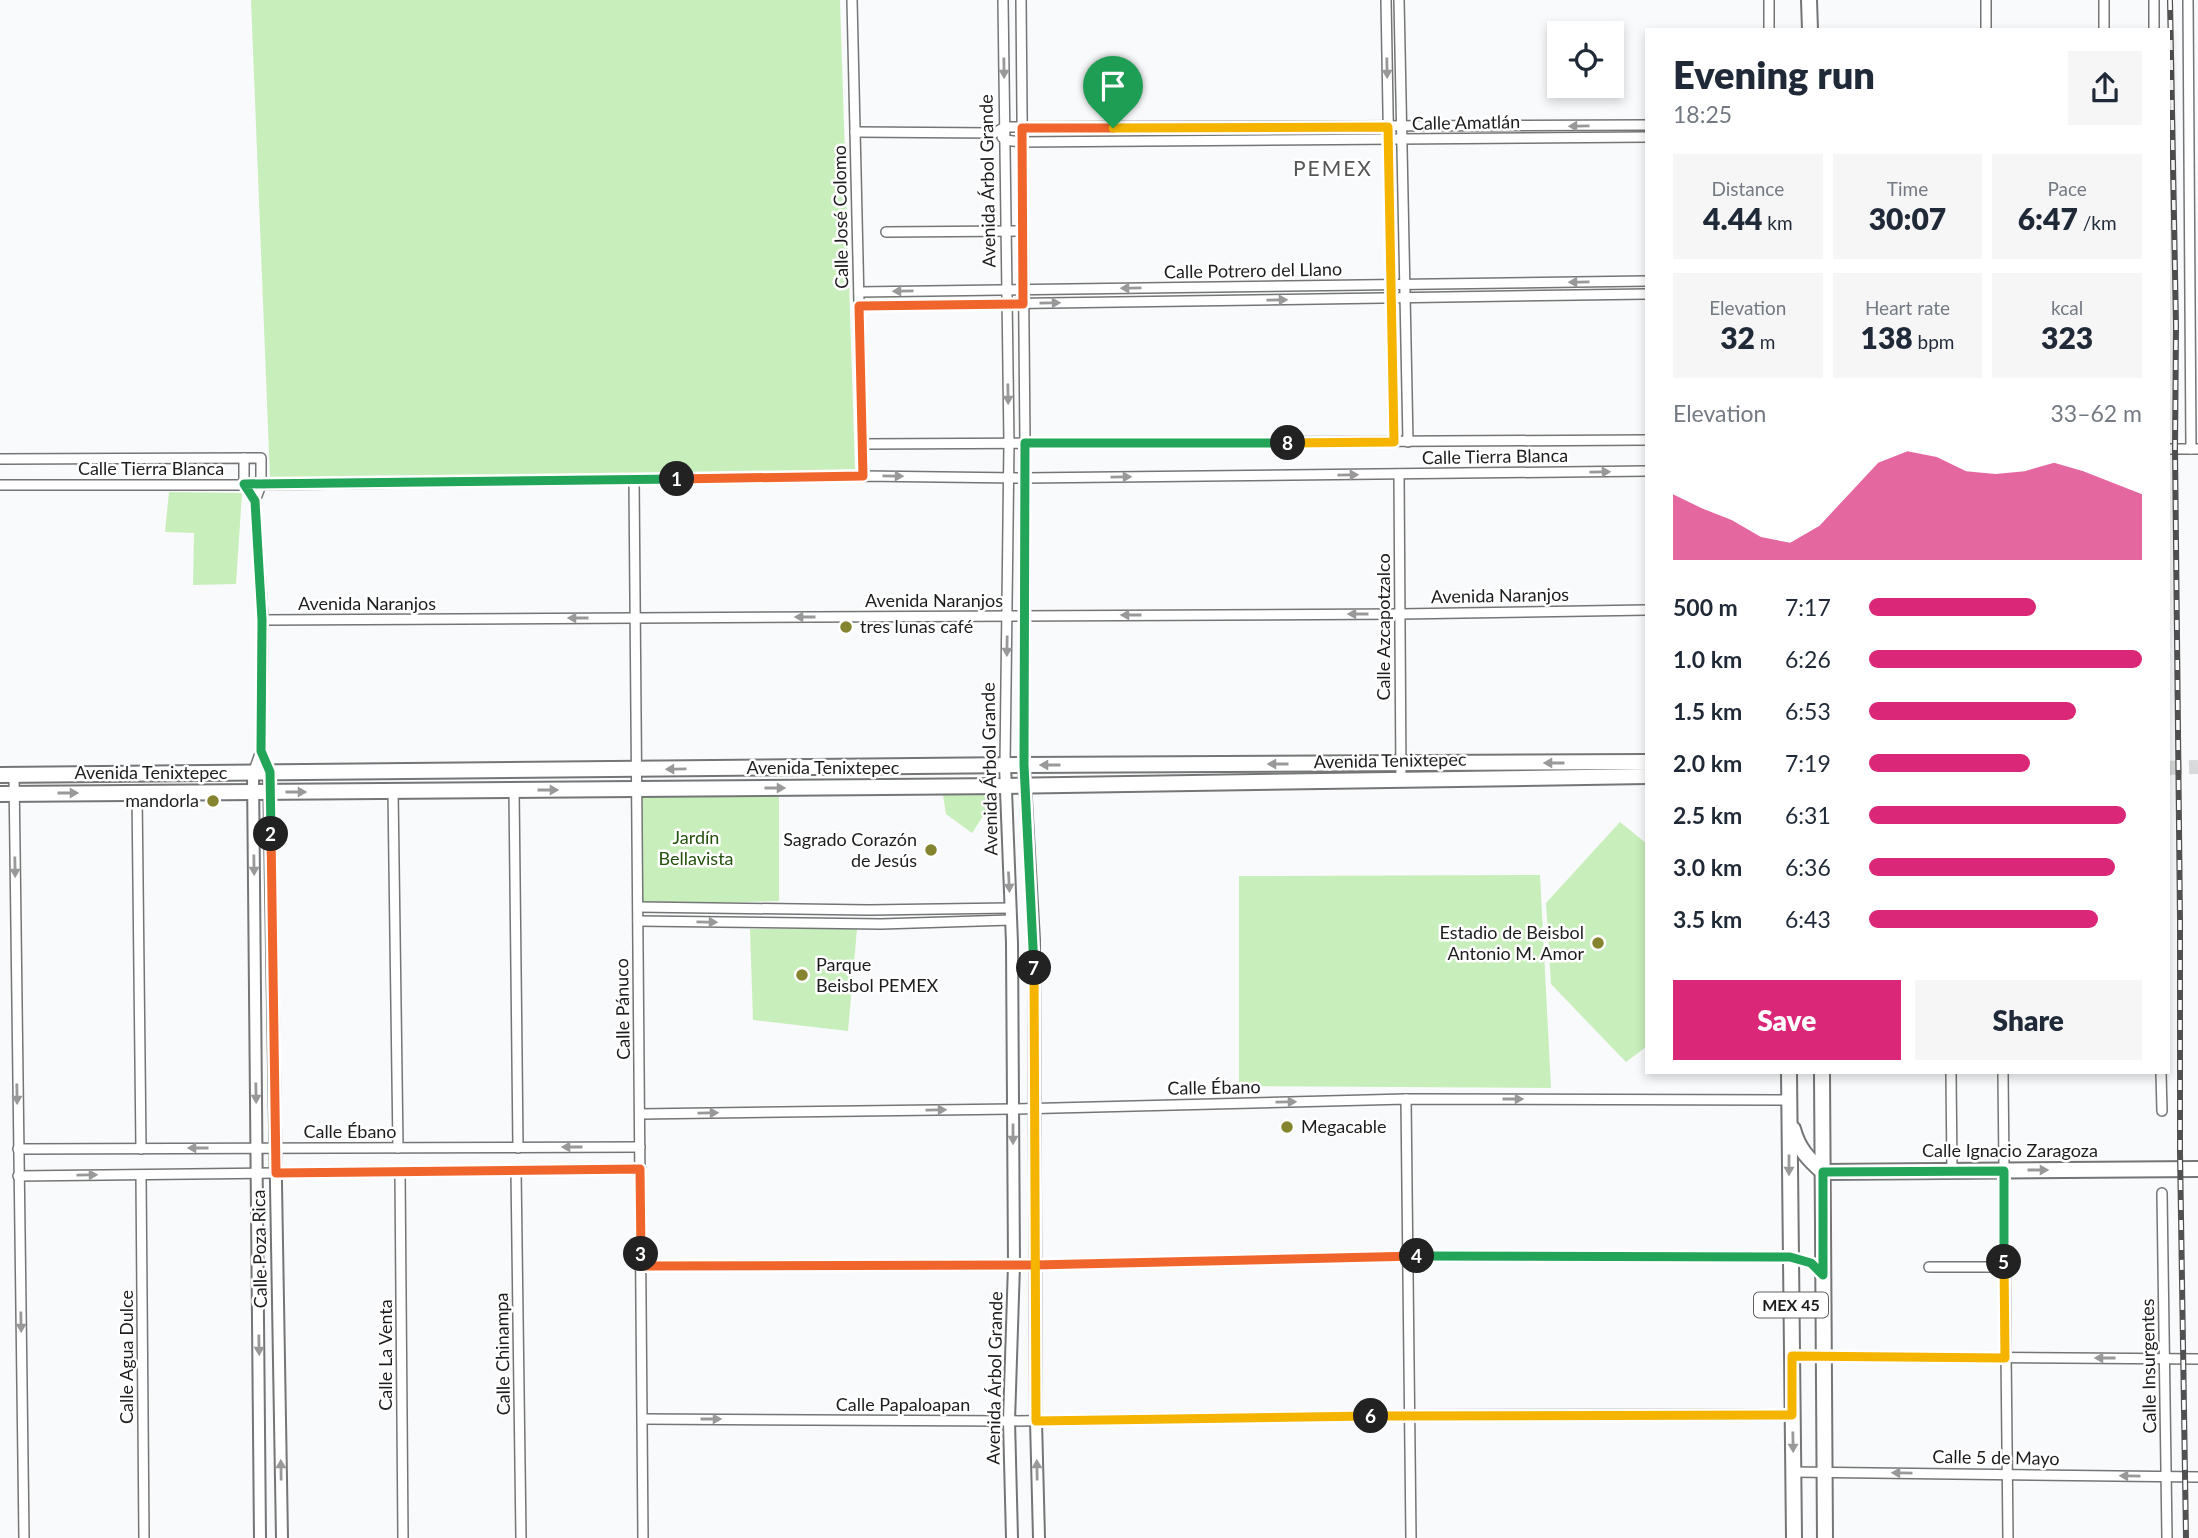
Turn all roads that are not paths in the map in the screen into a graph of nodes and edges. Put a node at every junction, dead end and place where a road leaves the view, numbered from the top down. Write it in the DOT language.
graph roads {
  1 [pos="852,0"];
  2 [pos="1003,0"];
  3 [pos="1021,0"];
  4 [pos="1386,0"];
  5 [pos="1399,0"];
  6 [pos="1769,0"];
  7 [pos="1810,0"];
  8 [pos="1986,0"];
  9 [pos="2104,0"];
  10 [pos="2154,0"];
  11 [pos="2188,0"];
  12 [pos="1769,28"];
  13 [pos="1810,28"];
  14 [pos="1986,28"];
  15 [pos="2105,28"];
  16 [pos="2154,28"];
  17 [pos="2194,105"];
  18 [pos="1645,125"];
  19 [pos="1005,127"];
  20 [pos="1388,127"];
  21 [pos="1402,127"];
  22 [pos="1022,128"];
  23 [pos="855,132"];
  24 [pos="994,133"];
  25 [pos="1645,137"];
  26 [pos="1388,139"];
  27 [pos="1402,139"];
  28 [pos="1005,140"];
  29 [pos="1021,142"];
  30 [pos="1006,231"];
  31 [pos="1023,231"];
  32 [pos="886,232"];
  33 [pos="2194,238"];
  34 [pos="1645,281"];
  35 [pos="1405,284"];
  36 [pos="1391,285"];
  37 [pos="1023,289"];
  38 [pos="935,290"];
  39 [pos="1007,290"];
  40 [pos="859,292"];
  41 [pos="1645,294"];
  42 [pos="1391,298"];
  43 [pos="1405,298"];
  44 [pos="1007,304"];
  45 [pos="1023,304"];
  46 [pos="936,305"];
  47 [pos="859,306"];
  48 [pos="1645,440"];
  49 [pos="1394,442"];
  50 [pos="1408,442"];
  51 [pos="1009,443"];
  52 [pos="1025,443"];
  53 [pos="862,444"];
  54 [pos="2170,449"];
  55 [pos="2194,449"];
  56 [pos="244,458"];
  57 [pos="0,459"];
  58 [pos="1645,471"];
  59 [pos="1399,474"];
  60 [pos="863,476"];
  61 [pos="1008,478"];
  62 [pos="1025,478"];
  63 [pos="634,479"];
  64 [pos="244,484"];
  65 [pos="0,485"];
  66 [pos="261,485"];
  67 [pos="255,501"];
  68 [pos="1645,610"];
  69 [pos="1400,614"];
  70 [pos="1007,616"];
  71 [pos="1024,616"];
  72 [pos="636,618"];
  73 [pos="262,620"];
  74 [pos="261,751"];
  75 [pos="1645,762"];
  76 [pos="1208,764"];
  77 [pos="1401,764"];
  78 [pos="1005,765"];
  79 [pos="1024,765"];
  80 [pos="637,769"];
  81 [pos="1587,770"];
  82 [pos="270,772"];
  83 [pos="253,773"];
  84 [pos="7,775"];
  85 [pos="1645,776"];
  86 [pos="1401,780"];
  87 [pos="1209,783"];
  88 [pos="1005,786"];
  89 [pos="1025,786"];
  90 [pos="637,789"];
  91 [pos="514,790"];
  92 [pos="393,791"];
  93 [pos="253,792"];
  94 [pos="271,792"];
  95 [pos="137,793"];
  96 [pos="7,794"];
  97 [pos="638,907"];
  98 [pos="1010,908"];
  99 [pos="1011,920"];
  100 [pos="638,921"];
  101 [pos="1789,1074"];
  102 [pos="1822,1074"];
  103 [pos="1951,1074"];
  104 [pos="2003,1074"];
  105 [pos="2161,1074"];
  106 [pos="1406,1099"];
  107 [pos="1789,1100"];
  108 [pos="1034,1108"];
  109 [pos="1013,1109"];
  110 [pos="2162,1111"];
  111 [pos="640,1114"];
  112 [pos="640,1147"];
  113 [pos="257,1148"];
  114 [pos="276,1148"];
  115 [pos="398,1148"];
  116 [pos="518,1148"];
  117 [pos="18,1149"];
  118 [pos="141,1149"];
  119 [pos="640,1169"];
  120 [pos="2198,1169"];
  121 [pos="516,1171"];
  122 [pos="1952,1171"];
  123 [pos="2004,1171"];
  124 [pos="400,1172"];
  125 [pos="1823,1172"];
  126 [pos="276,1173"];
  127 [pos="257,1174"];
  128 [pos="141,1175"];
  129 [pos="18,1176"];
  130 [pos="2162,1193"];
  131 [pos="1408,1256"];
  132 [pos="1790,1257"];
  133 [pos="1014,1265"];
  134 [pos="1035,1265"];
  135 [pos="641,1266"];
  136 [pos="1929,1267"];
  137 [pos="2004,1267"];
  138 [pos="1823,1275"];
  139 [pos="1792,1356"];
  140 [pos="1824,1356"];
  141 [pos="2005,1358"];
  142 [pos="2165,1358"];
  143 [pos="2198,1359"];
  144 [pos="1409,1415"];
  145 [pos="1792,1415"];
  146 [pos="643,1419"];
  147 [pos="1009,1421"];
  148 [pos="1036,1421"];
  149 [pos="1793,1472"];
  150 [pos="1825,1472"];
  151 [pos="2006,1474"];
  152 [pos="2166,1476"];
  153 [pos="2198,1476"];
  154 [pos="260,1524"];
  155 [pos="282,1525"];
  156 [pos="24,1538"];
  157 [pos="144,1538"];
  158 [pos="260,1538"];
  159 [pos="282,1538"];
  160 [pos="403,1538"];
  161 [pos="521,1538"];
  162 [pos="643,1538"];
  163 [pos="1012,1538"];
  164 [pos="1039,1538"];
  165 [pos="1411,1538"];
  166 [pos="1794,1538"];
  167 [pos="1825,1538"];
  168 [pos="2008,1538"];
  169 [pos="2167,1538"];
  1 -- 23 [label="street, Calle José Colomo"];
  2 -- 19 [label="street, Avenida Árbol Grande, one-way"];
  3 -- 22 [label="street, Avenida Árbol Grande"];
  4 -- 20 [label="street, one-way"];
  5 -- 21 [label="street"];
  6 -- 12 [label="street"];
  7 -- 13 [label="main road"];
  8 -- 14 [label="street"];
  9 -- 15 [label="street"];
  10 -- 16 [label="street"];
  11 -- 17 [label="street"];
  17 -- 33 [label="street"];
  18 -- 21 [label="street, Calle Amatlán, one-way"];
  19 -- 22 [label="street, Calle Amatlán"];
  19 -- 24 [label="street"];
  19 -- 28 [label="street, Avenida Árbol Grande"];
  20 -- 21 [label="street, Calle Amatlán"];
  20 -- 22 [label="street, Calle Amatlán"];
  20 -- 26 [label="street"];
  21 -- 27 [label="street"];
  22 -- 29 [label="street, Avenida Árbol Grande"];
  23 -- 24 [label="street"];
  23 -- 40 [label="street, Calle José Colomo"];
  24 -- 28 [label="street, Calle Amatlán"];
  25 -- 27 [label="street, Calle Amatlán"];
  26 -- 27 [label="street, Calle Amatlán"];
  26 -- 29 [label="street, Calle Amatlán"];
  26 -- 36 [label="street"];
  27 -- 35 [label="street"];
  28 -- 29 [label="street, Calle Amatlán"];
  28 -- 30 [label="street, Avenida Árbol Grande"];
  29 -- 31 [label="street, Avenida Árbol Grande"];
  30 -- 31 [label="street"];
  30 -- 32 [label="street"];
  30 -- 39 [label="street, Avenida Árbol Grande"];
  31 -- 37 [label="street, Avenida Árbol Grande"];
  33 -- 55 [label="street"];
  34 -- 35 [label="street, Calle Potrero del Llano, one-way"];
  35 -- 36 [label="street, Calle Potrero del Llano"];
  35 -- 43 [label="street"];
  36 -- 37 [label="street, Calle Potrero del Llano, one-way"];
  36 -- 42 [label="street"];
  37 -- 39 [label="street, Calle Potrero del Llano"];
  37 -- 45 [label="street, Avenida Árbol Grande"];
  38 -- 39 [label="street, Calle Potrero del Llano"];
  38 -- 40 [label="street, Calle Potrero del Llano, one-way"];
  38 -- 46 [label="street"];
  39 -- 44 [label="street, Avenida Árbol Grande"];
  40 -- 47 [label="street, Calle José Colomo"];
  41 -- 43 [label="street, Calle Potrero del Llano"];
  42 -- 43 [label="street, Calle Potrero del Llano"];
  45 -- 42 [label="street, Calle Potrero del Llano, one-way"];
  42 -- 49 [label="street"];
  43 -- 50 [label="street"];
  44 -- 45 [label="street, Calle Potrero del Llano"];
  44 -- 46 [label="street, Calle Potrero del Llano"];
  44 -- 51 [label="street, Avenida Árbol Grande, one-way"];
  45 -- 52 [label="street, Avenida Árbol Grande"];
  46 -- 47 [label="street, Calle Potrero del Llano"];
  47 -- 53 [label="street, Calle José Colomo"];
  48 -- 50 [label="street"];
  49 -- 50 [label="street"];
  49 -- 52 [label="street"];
  51 -- 52 [label="street"];
  51 -- 53 [label="street"];
  51 -- 61 [label="street, Avenida Árbol Grande"];
  52 -- 62 [label="street, Avenida Árbol Grande"];
  53 -- 60 [label="street, Calle José Colomo"];
  54 -- 55 [label="street"];
  56 -- 57 [label="street, Calle Tierra Blanca"];
  56 -- 64 [label="street"];
  56 -- 66 [label="street, Calle Tierra Blanca"];
  59 -- 58 [label="street, Calle Tierra Blanca, one-way"];
  62 -- 59 [label="street, Calle Tierra Blanca, one-way"];
  59 -- 69 [label="street, Calle Azcapotzalco"];
  60 -- 61 [label="street, Calle Tierra Blanca, one-way"];
  60 -- 63 [label="street, Calle Tierra Blanca"];
  61 -- 62 [label="street, Calle Tierra Blanca"];
  61 -- 70 [label="street, Avenida Árbol Grande"];
  62 -- 71 [label="street, Avenida Árbol Grande"];
  63 -- 66 [label="street, Calle Tierra Blanca"];
  63 -- 72 [label="street, Calle Pánuco"];
  64 -- 65 [label="street, Calle Tierra Blanca"];
  64 -- 66 [label="street, Calle Tierra Blanca"];
  64 -- 67 [label="street, Calle Poza Rica"];
  66 -- 67 [label="street, Calle Poza Rica"];
  67 -- 73 [label="street, Calle Poza Rica"];
  68 -- 69 [label="street, Avenida Naranjos"];
  69 -- 71 [label="street, Avenida Naranjos, one-way"];
  69 -- 77 [label="street, Calle Azcapotzalco"];
  70 -- 71 [label="street, Avenida Naranjos"];
  70 -- 72 [label="street, Avenida Naranjos, one-way"];
  70 -- 78 [label="street, Avenida Árbol Grande, one-way"];
  71 -- 79 [label="street, Avenida Árbol Grande"];
  72 -- 73 [label="street, Avenida Naranjos, one-way"];
  72 -- 80 [label="street, Calle Pánuco"];
  73 -- 74 [label="street, Calle Poza Rica"];
  74 -- 82 [label="street, Calle Poza Rica"];
  74 -- 83 [label="street, Calle Poza Rica"];
  75 -- 81 [label="main road, Avenida Tenixtepec"];
  77 -- 76 [label="main road, Avenida Tenixtepec, one-way"];
  76 -- 79 [label="main road, Avenida Tenixtepec, one-way"];
  76 -- 87 [label="main road"];
  81 -- 77 [label="main road, Avenida Tenixtepec, one-way"];
  77 -- 86 [label="street, Calle Azcapotzalco"];
  78 -- 79 [label="main road, Avenida Tenixtepec"];
  78 -- 80 [label="main road, Avenida Tenixtepec, one-way"];
  78 -- 88 [label="street, Avenida Árbol Grande"];
  79 -- 89 [label="street, Avenida Árbol Grande"];
  80 -- 82 [label="main road, Avenida Tenixtepec"];
  80 -- 90 [label="street, Calle Pánuco"];
  81 -- 85 [label="main road, Avenida Tenixtepec"];
  81 -- 86 [label="main road, Avenida Tenixtepec"];
  82 -- 83 [label="main road, Avenida Tenixtepec"];
  82 -- 94 [label="street, Calle Poza Rica"];
  83 -- 84 [label="main road, Avenida Tenixtepec"];
  83 -- 93 [label="street, Calle Poza Rica"];
  84 -- 96 [label="street"];
  86 -- 87 [label="main road, Avenida Tenixtepec"];
  87 -- 89 [label="main road, Avenida Tenixtepec"];
  88 -- 89 [label="main road, Avenida Tenixtepec"];
  90 -- 88 [label="main road, Avenida Tenixtepec, one-way"];
  88 -- 98 [label="street, Avenida Árbol Grande, one-way"];
  89 -- 108 [label="street, Avenida Árbol Grande"];
  91 -- 90 [label="main road, Avenida Tenixtepec, one-way"];
  90 -- 97 [label="street, Calle Pánuco"];
  91 -- 92 [label="main road, Avenida Tenixtepec"];
  91 -- 116 [label="street"];
  94 -- 92 [label="main road, Avenida Tenixtepec, one-way"];
  92 -- 115 [label="street"];
  93 -- 94 [label="main road, Avenida Tenixtepec"];
  93 -- 95 [label="main road, Avenida Tenixtepec"];
  93 -- 113 [label="street, Calle Poza Rica, one-way"];
  94 -- 114 [label="street, Calle Poza Rica"];
  96 -- 95 [label="main road, Avenida Tenixtepec, one-way"];
  95 -- 118 [label="street"];
  96 -- 117 [label="street, one-way"];
  97 -- 98 [label="street"];
  97 -- 100 [label="street, Calle Pánuco"];
  98 -- 99 [label="street, Avenida Árbol Grande"];
  100 -- 99 [label="street, one-way"];
  99 -- 109 [label="street, Avenida Árbol Grande"];
  100 -- 111 [label="street, Calle Pánuco"];
  101 -- 107 [label="main road, MEX 45"];
  102 -- 125 [label="main road, MEX 45"];
  103 -- 122 [label="street"];
  104 -- 123 [label="street"];
  105 -- 110 [label="street"];
  106 -- 107 [label="street, Calle Ébano, one-way"];
  108 -- 106 [label="street, Calle Ébano, one-way"];
  106 -- 131 [label="street"];
  107 -- 125 [label="main road"];
  107 -- 132 [label="main road, MEX 45, one-way"];
  108 -- 109 [label="street, Calle Ébano"];
  108 -- 134 [label="street, Avenida Árbol Grande"];
  111 -- 109 [label="street, Calle Ébano, one-way"];
  109 -- 133 [label="street, Avenida Árbol Grande, one-way"];
  111 -- 112 [label="street, Calle Pánuco"];
  112 -- 116 [label="street, Calle Ébano, one-way"];
  112 -- 119 [label="street, Calle Pánuco"];
  113 -- 114 [label="street, Calle Ébano"];
  113 -- 118 [label="street, Calle Ébano, one-way"];
  113 -- 127 [label="street, Calle Poza Rica"];
  114 -- 115 [label="street, Calle Ébano"];
  114 -- 126 [label="street, Calle Poza Rica"];
  115 -- 116 [label="street, Calle Ébano"];
  117 -- 118 [label="street, Calle Ébano"];
  117 -- 129 [label="street"];
  119 -- 121 [label="street"];
  119 -- 135 [label="street, Calle Pánuco"];
  123 -- 120 [label="main road, Calle Ignacio Zaragoza, one-way"];
  121 -- 124 [label="street"];
  121 -- 161 [label="street, Calle Chinampa"];
  122 -- 123 [label="main road, Calle Ignacio Zaragoza"];
  122 -- 125 [label="main road, Calle Ignacio Zaragoza"];
  123 -- 137 [label="street"];
  124 -- 126 [label="street"];
  124 -- 160 [label="street, Calle La Venta"];
  125 -- 138 [label="main road, MEX 45"];
  126 -- 127 [label="street"];
  155 -- 126 [label="street, Calle Poza Rica, one-way"];
  127 -- 128 [label="street"];
  127 -- 154 [label="street, Calle Poza Rica, one-way"];
  129 -- 128 [label="street, one-way"];
  128 -- 157 [label="street, Calle Agua Dulce"];
  129 -- 156 [label="street, one-way"];
  130 -- 142 [label="street, Calle Insurgentes"];
  131 -- 132 [label="street"];
  131 -- 134 [label="street"];
  131 -- 144 [label="street"];
  132 -- 138 [label="street"];
  132 -- 139 [label="main road, MEX 45"];
  133 -- 134 [label="street"];
  133 -- 135 [label="street"];
  133 -- 147 [label="street, Avenida Árbol Grande"];
  134 -- 148 [label="street, Avenida Árbol Grande"];
  135 -- 146 [label="street, Calle Pánuco"];
  136 -- 137 [label="street"];
  137 -- 141 [label="street"];
  138 -- 140 [label="main road, MEX 45"];
  139 -- 140 [label="street"];
  139 -- 145 [label="main road, MEX 45"];
  140 -- 141 [label="street"];
  140 -- 150 [label="main road, MEX 45"];
  142 -- 141 [label="street, one-way"];
  141 -- 151 [label="street"];
  142 -- 143 [label="street"];
  142 -- 152 [label="street, Calle Insurgentes"];
  144 -- 145 [label="street, Calle Papaloapan"];
  144 -- 148 [label="street, Calle Papaloapan"];
  144 -- 165 [label="street"];
  145 -- 149 [label="main road, MEX 45, one-way"];
  146 -- 147 [label="street, Calle Papaloapan, one-way"];
  146 -- 162 [label="street, Calle Pánuco"];
  147 -- 148 [label="street, Calle Papaloapan"];
  147 -- 163 [label="street, Avenida Árbol Grande"];
  164 -- 148 [label="street, Avenida Árbol Grande, one-way"];
  149 -- 150 [label="street, Calle 5 de Mayo"];
  149 -- 166 [label="main road, MEX 45"];
  151 -- 150 [label="street, Calle 5 de Mayo, one-way"];
  150 -- 167 [label="main road, MEX 45"];
  152 -- 151 [label="street, Calle 5 de Mayo, one-way"];
  151 -- 168 [label="street"];
  152 -- 153 [label="street, Calle 5 de Mayo"];
  152 -- 169 [label="street, Calle Insurgentes"];
  154 -- 155 [label="street"];
  154 -- 158 [label="street, Calle Poza Rica"];
  155 -- 159 [label="street, Calle Poza Rica"];
}
